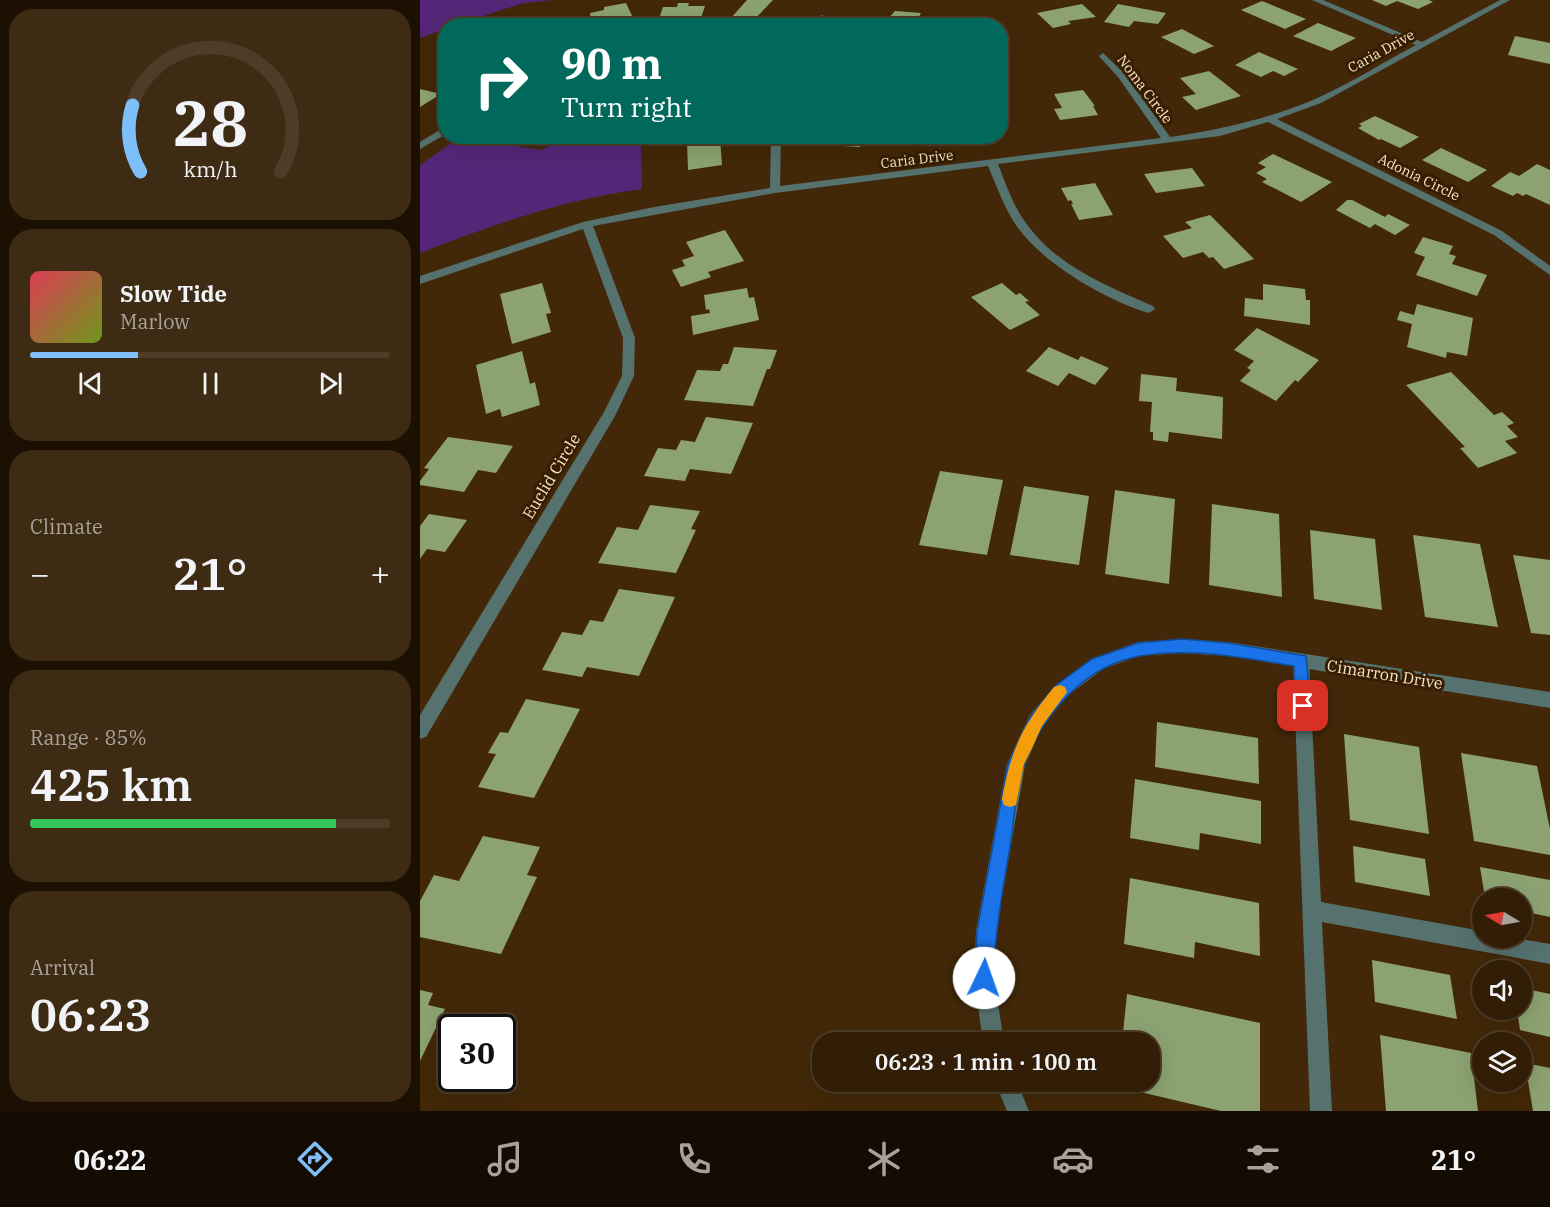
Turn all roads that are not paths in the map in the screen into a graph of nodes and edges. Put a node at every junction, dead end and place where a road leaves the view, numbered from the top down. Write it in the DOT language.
graph roads {
  1 [pos="1316,0"];
  2 [pos="1506,0"];
  3 [pos="1420,44"];
  4 [pos="1103,56"];
  5 [pos="1269,119"];
  6 [pos="438,134"];
  7 [pos="1166,138"];
  8 [pos="774,144"];
  9 [pos="420,146"];
  10 [pos="992,163"];
  11 [pos="775,190"];
  12 [pos="587,224"];
  13 [pos="1550,271"];
  14 [pos="420,280"];
  15 [pos="1149,309"];
  16 [pos="1301,661"];
  17 [pos="1550,700"];
  18 [pos="420,731"];
  19 [pos="1313,910"];
  20 [pos="1550,954"];
  21 [pos="992,1032"];
  22 [pos="1010,1092"];
  23 [pos="1018,1111"];
  24 [pos="1321,1111"];
  1 -- 3 [label="street"];
  2 -- 3 [label="street, Caria Drive"];
  3 -- 5 [label="street, Caria Drive"];
  4 -- 7 [label="street, Noma Circle"];
  5 -- 7 [label="street, Caria Drive"];
  5 -- 13 [label="street, Adonia Circle"];
  6 -- 9 [label="street"];
  7 -- 10 [label="street, Caria Drive"];
  8 -- 11 [label="street"];
  10 -- 11 [label="street, Caria Drive"];
  10 -- 15 [label="street"];
  11 -- 12 [label="street, Caria Drive"];
  12 -- 14 [label="street, Caria Drive"];
  12 -- 18 [label="street, Euclid Circle"];
  16 -- 17 [label="street, Cimarron Drive"];
  16 -- 19 [label="street"];
  16 -- 21 [label="street, Cimarron Drive"];
  19 -- 20 [label="street"];
  19 -- 24 [label="street"];
  22 -- 23 [label="street"];
}
